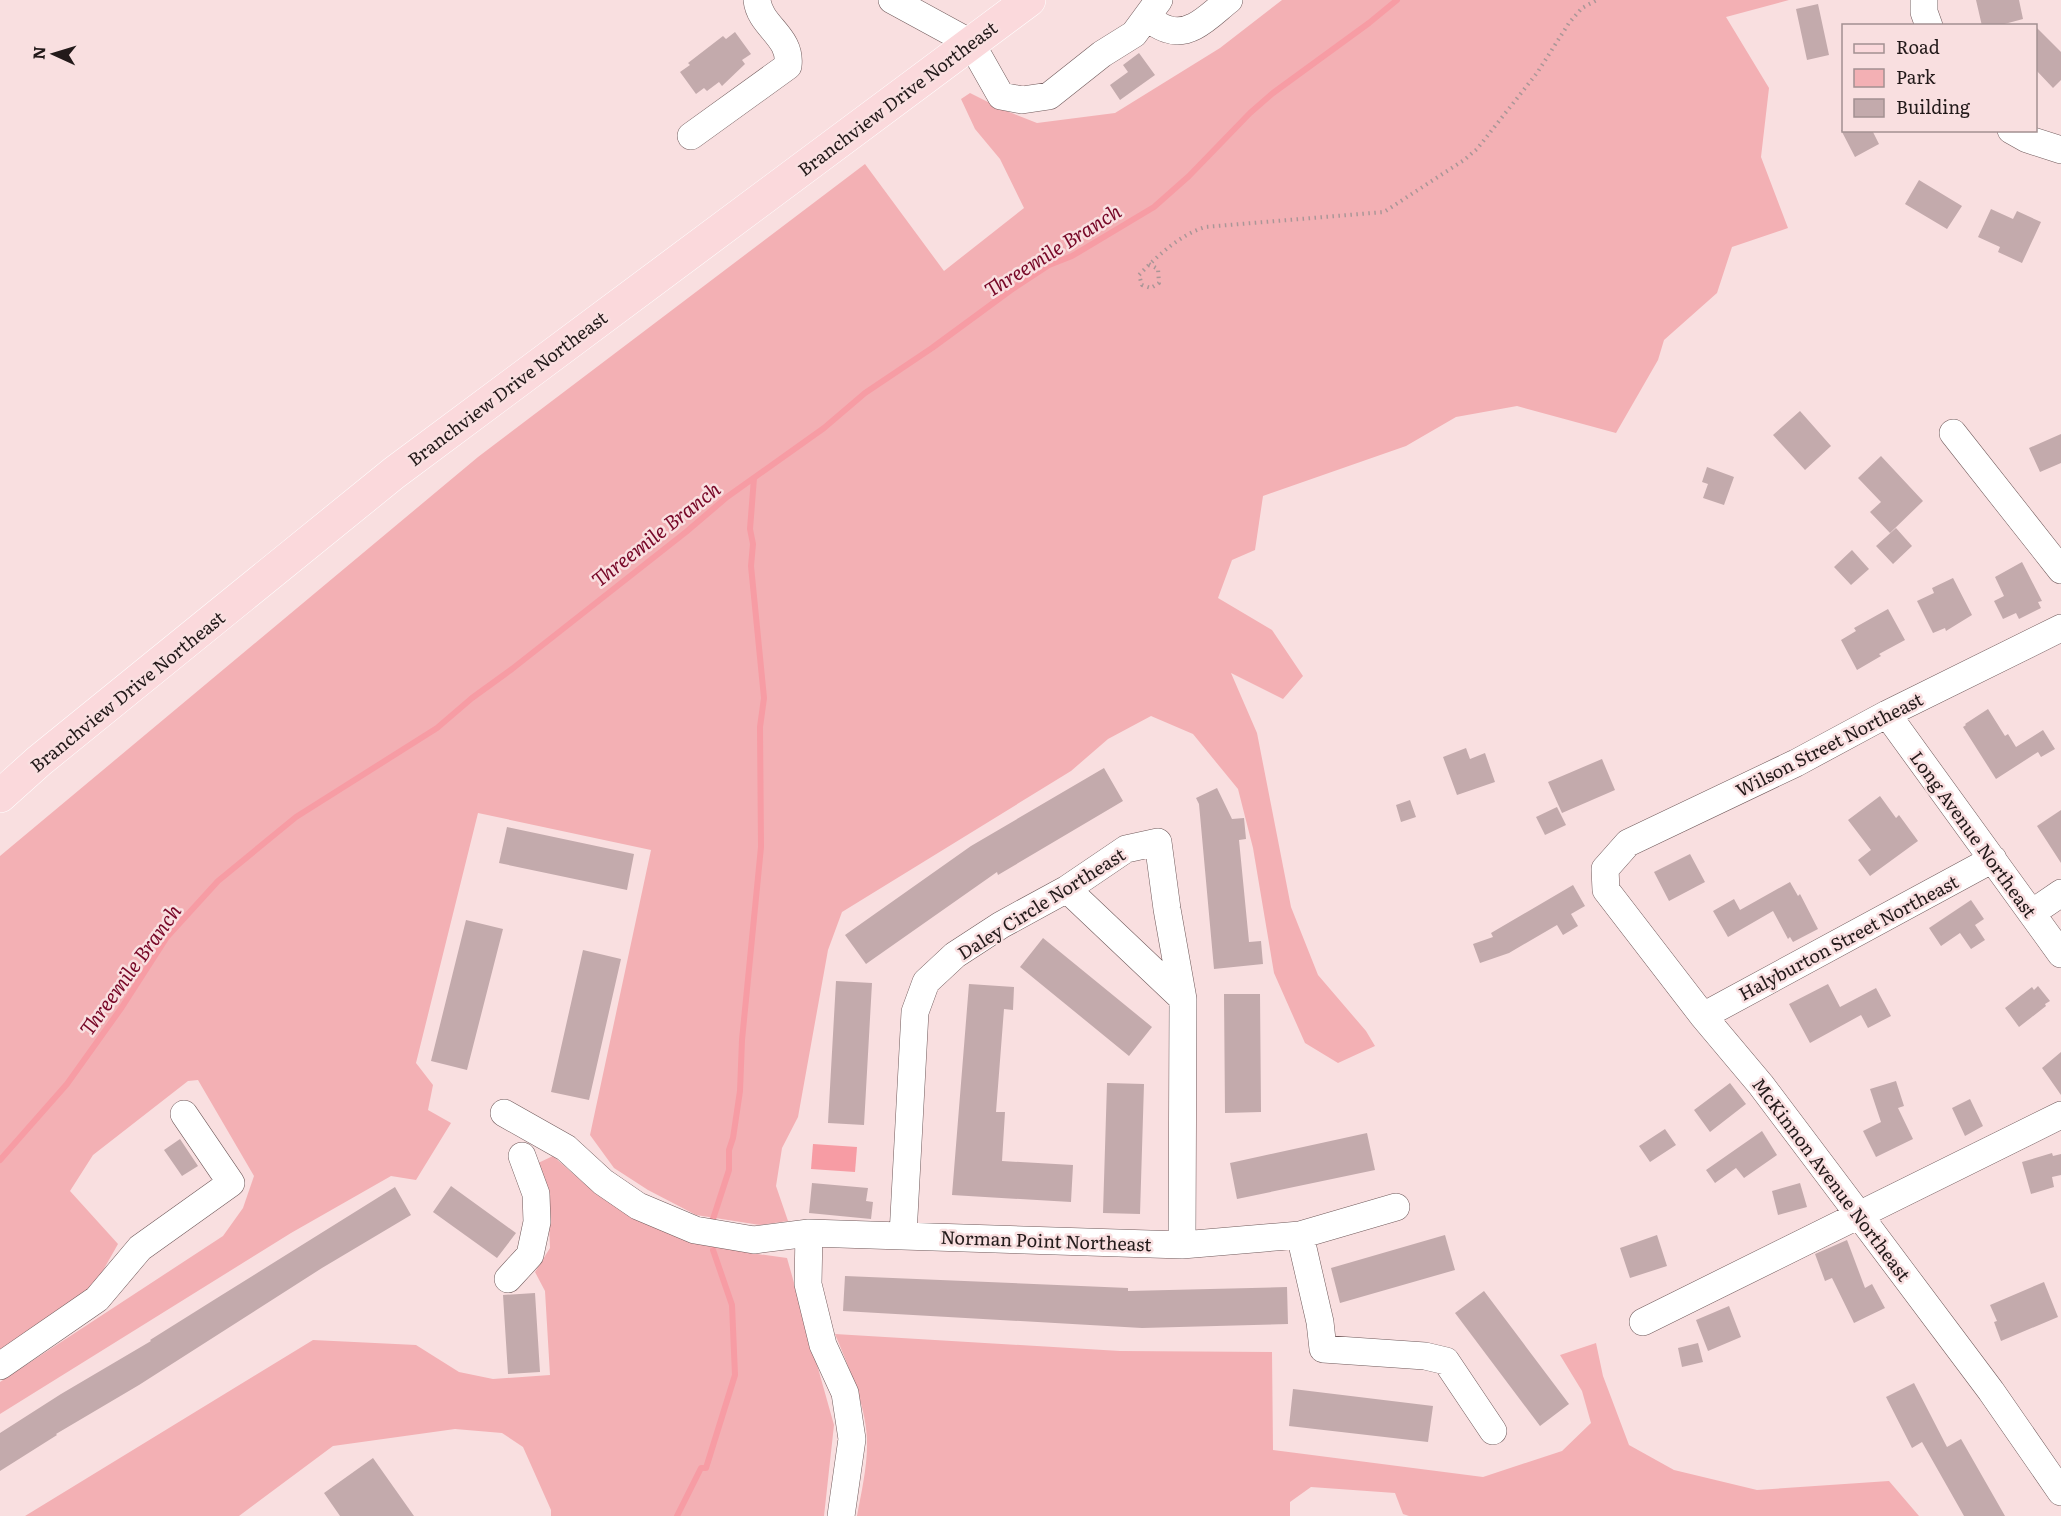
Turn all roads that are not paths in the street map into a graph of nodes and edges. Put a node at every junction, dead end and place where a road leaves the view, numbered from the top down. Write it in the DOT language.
graph roads {
  1 [pos="757,0"];
  2 [pos="892,0"];
  3 [pos="1029,0"];
  4 [pos="1229,0"];
  5 [pos="1924,0"];
  6 [pos="1153,9"];
  7 [pos="1928,24"];
  8 [pos="971,43"];
  9 [pos="2015,132"];
  10 [pos="691,136"];
  11 [pos="2061,150"];
  12 [pos="1953,433"];
  13 [pos="2061,570"];
  14 [pos="2061,628"];
  15 [pos="1887,714"];
  16 [pos="0,796"];
  17 [pos="1993,859"];
  18 [pos="1605,869"];
  19 [pos="1067,889"];
  20 [pos="2061,893"];
  21 [pos="2032,913"];
  22 [pos="2060,950"];
  23 [pos="1183,999"];
  24 [pos="1703,1016"];
  25 [pos="184,1114"];
  26 [pos="2061,1115"];
  27 [pos="1396,1207"];
  28 [pos="1859,1215"];
  29 [pos="809,1233"];
  30 [pos="903,1235"];
  31 [pos="1300,1235"];
  32 [pos="1182,1245"];
  33 [pos="508,1279"];
  34 [pos="1643,1322"];
  35 [pos="0,1365"];
  36 [pos="1492,1431"];
  37 [pos="2061,1492"];
  38 [pos="841,1516"];
  1 -- 10 [label="street"];
  2 -- 8 [label="street"];
  3 -- 8 [label="main road, Branchview Drive Northeast"];
  4 -- 6 [label="street"];
  5 -- 7 [label="street"];
  6 -- 8 [label="street"];
  8 -- 16 [label="main road, Branchview Drive Northeast"];
  9 -- 11 [label="street"];
  12 -- 13 [label="street"];
  14 -- 15 [label="street, Wilson Street Northeast"];
  15 -- 17 [label="street, Long Avenue Northeast"];
  15 -- 18 [label="street, Wilson Street Northeast"];
  17 -- 21 [label="street, Long Avenue Northeast"];
  17 -- 24 [label="street, Halyburton Street Northeast"];
  18 -- 24 [label="street, McKinnon Avenue Northeast"];
  19 -- 23 [label="street"];
  19 -- 23 [label="street, Daley Circle Northeast"];
  19 -- 30 [label="street, Daley Circle Northeast"];
  20 -- 21 [label="street"];
  21 -- 22 [label="street, Long Avenue Northeast"];
  23 -- 32 [label="street, Daley Circle Northeast"];
  24 -- 28 [label="street, McKinnon Avenue Northeast"];
  25 -- 35 [label="street"];
  26 -- 28 [label="street"];
  27 -- 31 [label="street, Norman Point Northeast"];
  28 -- 34 [label="street"];
  28 -- 37 [label="street, McKinnon Avenue Northeast"];
  29 -- 30 [label="street, Norman Point Northeast"];
  29 -- 33 [label="street, Norman Point Northeast"];
  29 -- 38 [label="street"];
  30 -- 32 [label="street, Norman Point Northeast"];
  31 -- 32 [label="street, Norman Point Northeast"];
  31 -- 36 [label="street"];
}
